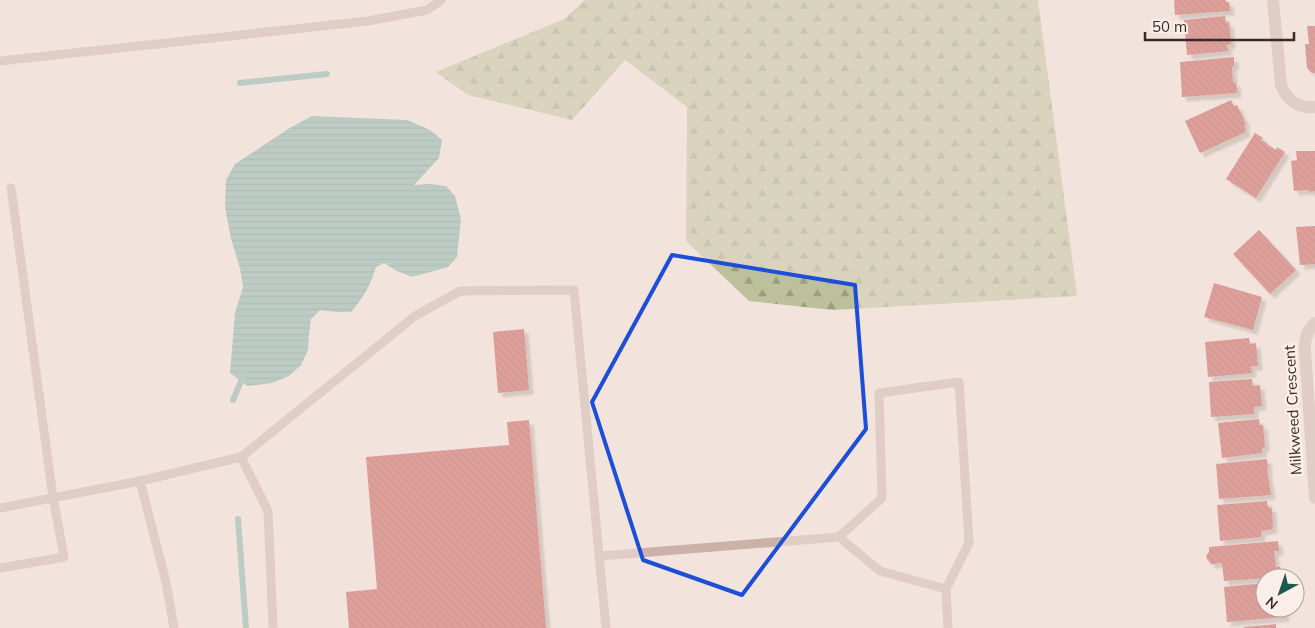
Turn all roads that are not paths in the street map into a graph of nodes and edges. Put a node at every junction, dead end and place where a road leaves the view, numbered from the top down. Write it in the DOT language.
graph roads {
  1 [pos="441,0"];
  2 [pos="1273,0"];
  3 [pos="0,61"];
  4 [pos="1315,107"];
  5 [pos="10,188"];
  6 [pos="1315,323"];
  7 [pos="241,457"];
  8 [pos="140,481"];
  9 [pos="53,497"];
  10 [pos="1315,498"];
  11 [pos="0,508"];
  12 [pos="839,537"];
  13 [pos="600,556"];
  14 [pos="0,568"];
  15 [pos="946,589"];
  16 [pos="174,628"];
  17 [pos="273,628"];
  18 [pos="606,628"];
  19 [pos="948,628"];
  1 -- 3 [label="lane"];
  2 -- 4 [label="street"];
  5 -- 9 [label="lane"];
  6 -- 10 [label="street, Milkweed Crescent"];
  7 -- 8 [label="lane"];
  7 -- 13 [label="lane"];
  7 -- 17 [label="lane"];
  8 -- 9 [label="lane"];
  8 -- 16 [label="lane"];
  9 -- 11 [label="lane"];
  9 -- 14 [label="lane"];
  12 -- 13 [label="lane"];
  12 -- 15 [label="lane"];
  12 -- 15 [label="lane"];
  13 -- 18 [label="lane"];
  15 -- 19 [label="lane"];
}
